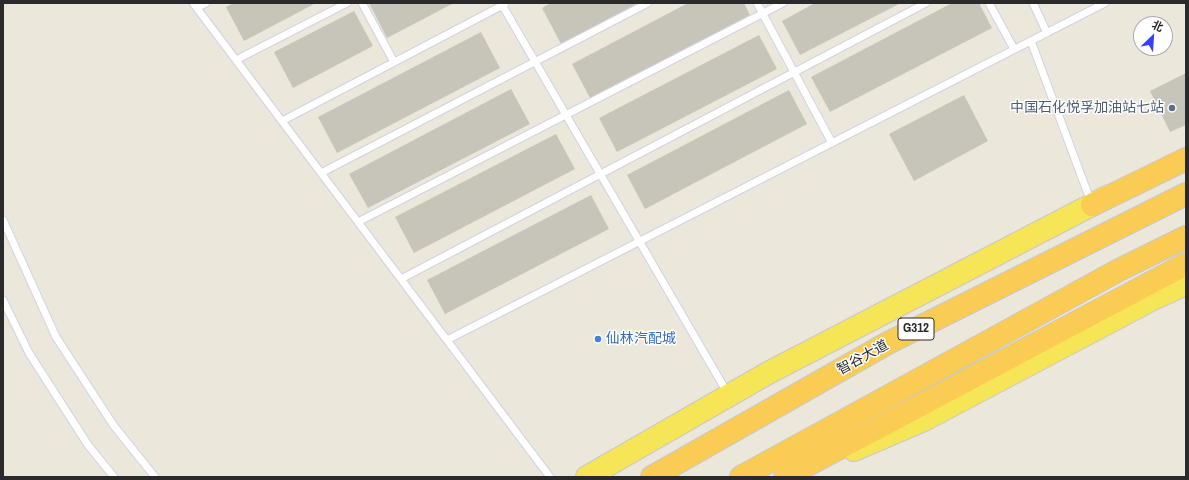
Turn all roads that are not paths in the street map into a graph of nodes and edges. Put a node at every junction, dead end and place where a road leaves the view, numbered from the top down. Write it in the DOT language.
graph roads {
  1 [pos="206,3"];
  2 [pos="347,3"];
  3 [pos="362,3"];
  4 [pos="648,3"];
  5 [pos="757,3"];
  6 [pos="783,3"];
  7 [pos="926,3"];
  8 [pos="989,3"];
  9 [pos="1033,3"];
  10 [pos="1105,3"];
  11 [pos="503,4"];
  12 [pos="195,5"];
  13 [pos="763,13"];
  14 [pos="1047,33"];
  15 [pos="1031,41"];
  16 [pos="1014,50"];
  17 [pos="236,60"];
  18 [pos="394,62"];
  19 [pos="535,62"];
  20 [pos="794,72"];
  21 [pos="566,115"];
  22 [pos="282,121"];
  23 [pos="832,143"];
  24 [pos="1186,152"];
  25 [pos="1186,159"];
  26 [pos="321,173"];
  27 [pos="601,174"];
  28 [pos="1186,194"];
  29 [pos="1092,205"];
  30 [pos="3,220"];
  31 [pos="358,222"];
  32 [pos="1186,237"];
  33 [pos="639,241"];
  34 [pos="1186,264"];
  35 [pos="401,279"];
  36 [pos="1186,284"];
  37 [pos="3,300"];
  38 [pos="447,340"];
  39 [pos="729,396"];
  40 [pos="114,477"];
  41 [pos="155,477"];
  42 [pos="550,477"];
  43 [pos="587,477"];
  44 [pos="652,477"];
  45 [pos="741,477"];
  46 [pos="785,477"];
  47 [pos="790,477"];
  1 -- 12 [label="lane"];
  2 -- 17 [label="lane"];
  3 -- 18 [label="lane"];
  4 -- 19 [label="lane"];
  5 -- 13 [label="lane"];
  6 -- 13 [label="lane"];
  7 -- 20 [label="lane"];
  8 -- 16 [label="lane"];
  9 -- 14 [label="lane"];
  10 -- 14 [label="lane"];
  11 -- 18 [label="lane"];
  11 -- 19 [label="lane"];
  12 -- 17 [label="lane"];
  13 -- 20 [label="lane"];
  13 -- 21 [label="lane"];
  14 -- 15 [label="lane"];
  15 -- 16 [label="lane"];
  15 -- 29 [label="lane"];
  16 -- 23 [label="lane"];
  17 -- 22 [label="lane"];
  18 -- 22 [label="lane"];
  19 -- 21 [label="lane"];
  19 -- 26 [label="lane"];
  20 -- 23 [label="lane"];
  20 -- 27 [label="lane"];
  21 -- 27 [label="lane"];
  21 -- 31 [label="lane"];
  22 -- 26 [label="lane"];
  23 -- 33 [label="lane"];
  24 -- 29 [label="main road"];
  25 -- 29 [label="highway"];
  26 -- 31 [label="lane"];
  27 -- 33 [label="lane"];
  27 -- 35 [label="lane"];
  28 -- 44 [label="highway, 智谷大道 / G312"];
  29 -- 39 [label="main road"];
  30 -- 41 [label="lane"];
  31 -- 35 [label="lane"];
  32 -- 45 [label="highway"];
  33 -- 38 [label="lane"];
  33 -- 39 [label="lane"];
  34 -- 46 [label="highway"];
  35 -- 38 [label="lane"];
  36 -- 47 [label="main road"];
  37 -- 40 [label="lane"];
  38 -- 42 [label="lane"];
  39 -- 43 [label="main road"];
}
